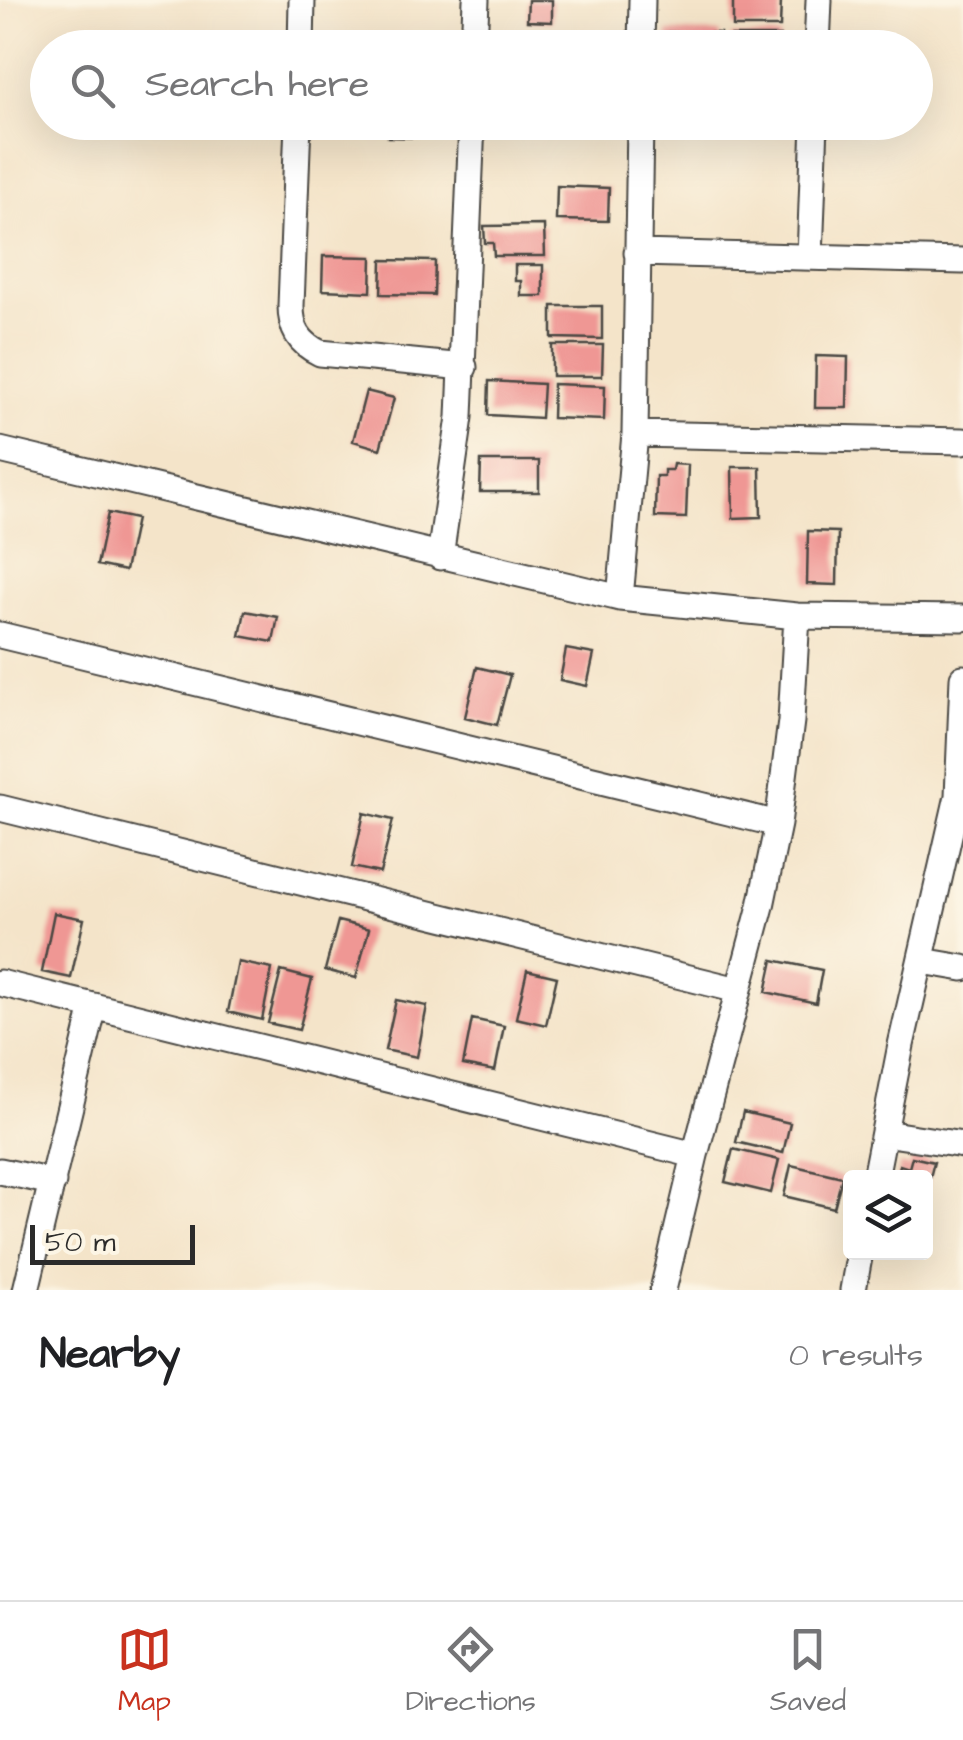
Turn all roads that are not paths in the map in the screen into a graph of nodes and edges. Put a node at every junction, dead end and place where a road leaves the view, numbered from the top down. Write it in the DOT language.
graph roads {
  1 [pos="302,0"];
  2 [pos="476,0"];
  3 [pos="642,0"];
  4 [pos="819,0"];
  5 [pos="301,30"];
  6 [pos="475,30"];
  7 [pos="642,30"];
  8 [pos="818,30"];
  9 [pos="297,140"];
  10 [pos="471,140"];
  11 [pos="640,140"];
  12 [pos="814,140"];
  13 [pos="637,253"];
  14 [pos="810,257"];
  15 [pos="963,261"];
  16 [pos="464,367"];
  17 [pos="635,434"];
  18 [pos="963,442"];
  19 [pos="0,450"];
  20 [pos="440,557"];
  21 [pos="620,598"];
  22 [pos="797,616"];
  23 [pos="963,618"];
  24 [pos="0,635"];
  25 [pos="963,678"];
  26 [pos="961,796"];
  27 [pos="0,808"];
  28 [pos="778,824"];
  29 [pos="922,961"];
  30 [pos="963,968"];
  31 [pos="0,983"];
  32 [pos="738,990"];
  33 [pos="94,1006"];
  34 [pos="884,1133"];
  35 [pos="963,1144"];
  36 [pos="695,1155"];
  37 [pos="877,1170"];
  38 [pos="0,1171"];
  39 [pos="53,1182"];
  40 [pos="859,1260"];
  41 [pos="26,1290"];
  42 [pos="665,1290"];
  43 [pos="853,1290"];
  1 -- 5 [label="street"];
  2 -- 6 [label="street"];
  3 -- 7 [label="street"];
  4 -- 8 [label="street"];
  9 -- 16 [label="street"];
  10 -- 16 [label="street"];
  11 -- 13 [label="street"];
  12 -- 14 [label="street"];
  13 -- 14 [label="street"];
  13 -- 17 [label="street"];
  14 -- 15 [label="street"];
  16 -- 20 [label="street"];
  17 -- 18 [label="street"];
  17 -- 21 [label="street"];
  19 -- 20 [label="street"];
  20 -- 21 [label="street"];
  21 -- 22 [label="street"];
  22 -- 23 [label="street"];
  22 -- 28 [label="street"];
  24 -- 28 [label="street"];
  25 -- 26 [label="street"];
  26 -- 29 [label="street"];
  27 -- 32 [label="street"];
  28 -- 32 [label="street"];
  29 -- 30 [label="street"];
  29 -- 34 [label="street"];
  31 -- 33 [label="street"];
  32 -- 36 [label="street"];
  33 -- 36 [label="street"];
  33 -- 39 [label="street"];
  34 -- 35 [label="street"];
  34 -- 37 [label="street"];
  36 -- 42 [label="street"];
  38 -- 39 [label="street"];
  39 -- 41 [label="street"];
  40 -- 43 [label="street"];
}
